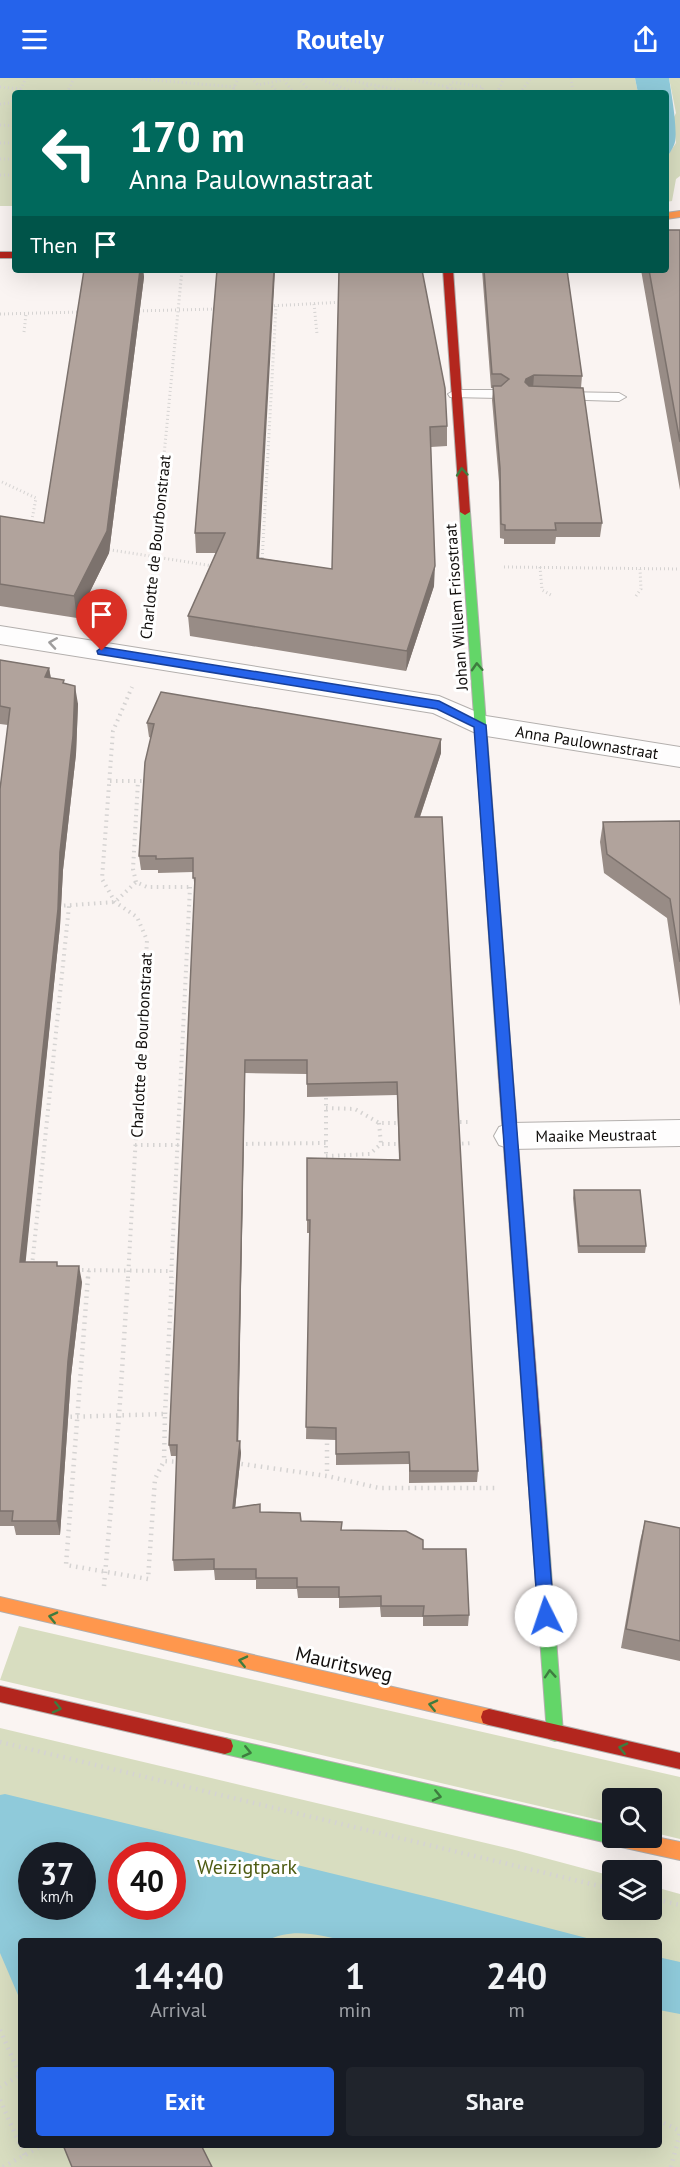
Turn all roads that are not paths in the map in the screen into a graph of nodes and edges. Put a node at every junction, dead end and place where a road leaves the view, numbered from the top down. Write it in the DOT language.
graph roads {
  1 [pos="448,273"];
  2 [pos="455,394"];
  3 [pos="499,394"];
  4 [pos="544,395"];
  5 [pos="619,397"];
  6 [pos="0,634"];
  7 [pos="480,725"];
  8 [pos="668,755"];
  9 [pos="511,1129"];
  10 [pos="680,1133"];
  11 [pos="0,1604"];
  12 [pos="0,1694"];
  13 [pos="555,1732"];
  14 [pos="680,1761"];
  15 [pos="602,1833"];
  16 [pos="662,1847"];
  17 [pos="680,1851"];
  1 -- 2 [label="street, Johan Willem Frisostraat"];
  2 -- 3 [label="lane"];
  7 -- 2 [label="street, Johan Willem Frisostraat, one-way"];
  4 -- 5 [label="lane"];
  7 -- 6 [label="street, Anna Paulownastraat, one-way"];
  7 -- 8 [label="street, Anna Paulownastraat"];
  7 -- 9 [label="street, Johan Willem Frisostraat"];
  9 -- 10 [label="street, Maaike Meustraat"];
  13 -- 9 [label="street, Johan Willem Frisostraat, one-way"];
  13 -- 11 [label="street, Mauritsweg, one-way"];
  12 -- 15 [label="street, one-way"];
  14 -- 13 [label="street, Mauritsweg, one-way"];
  16 -- 17 [label="street"];
}
